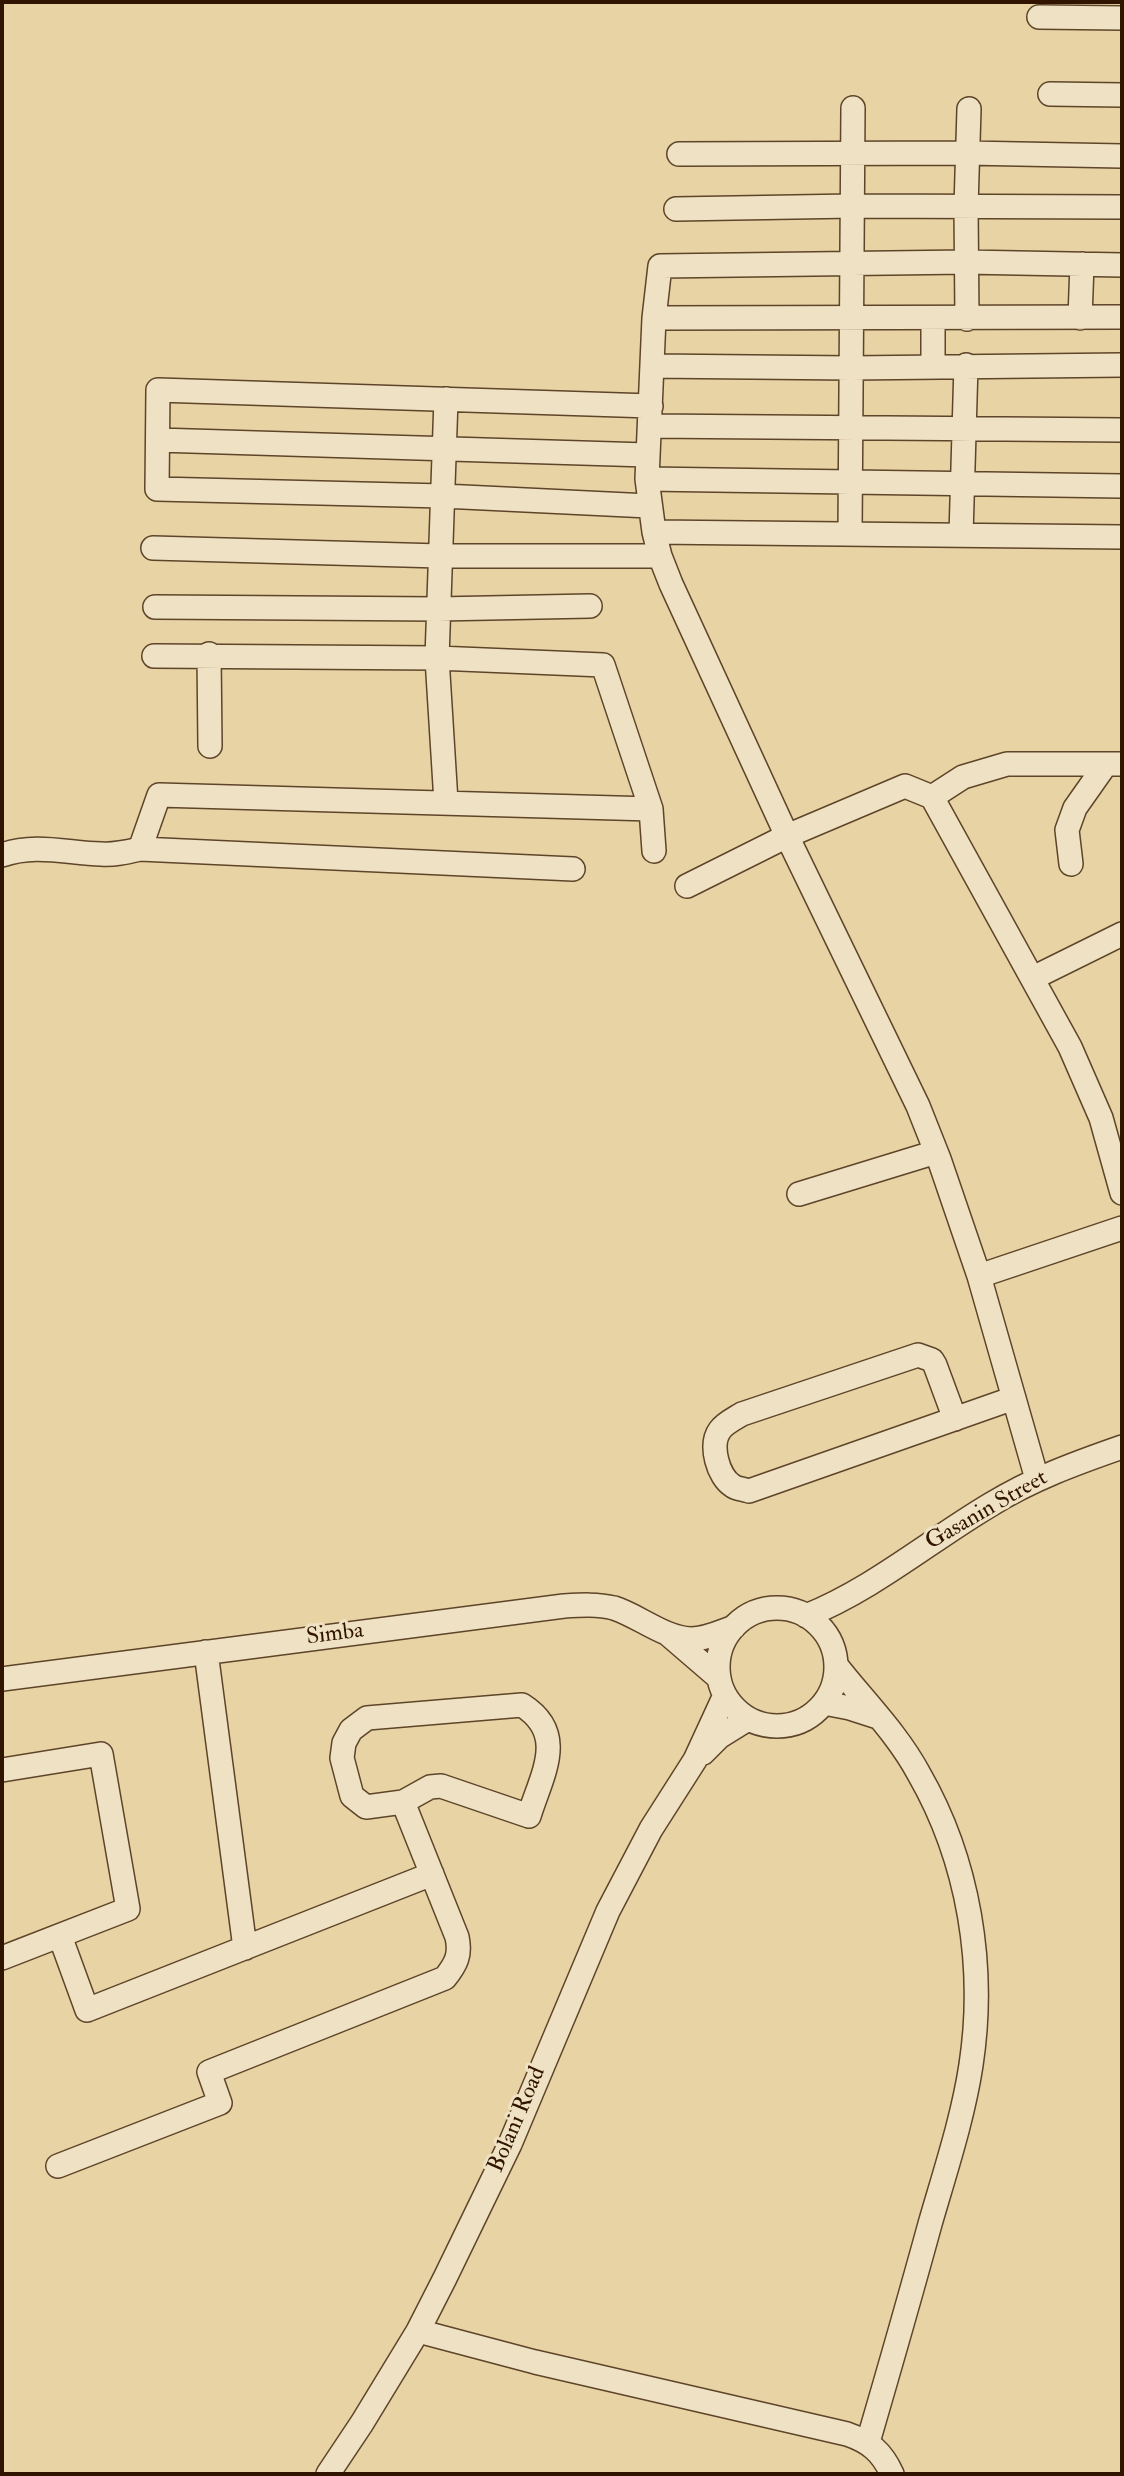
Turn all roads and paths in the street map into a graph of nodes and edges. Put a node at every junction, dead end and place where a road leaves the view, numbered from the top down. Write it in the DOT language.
graph roads {
  1 [pos="1039,17"];
  2 [pos="1122,18"];
  3 [pos="1050,94"];
  4 [pos="1122,94"];
  5 [pos="853,108"];
  6 [pos="969,109"];
  7 [pos="852,153"];
  8 [pos="967,153"];
  9 [pos="679,154"];
  10 [pos="1122,156"];
  11 [pos="853,206"];
  12 [pos="966,207"];
  13 [pos="1122,207"];
  14 [pos="677,209"];
  15 [pos="966,262"];
  16 [pos="850,264"];
  17 [pos="1082,264"];
  18 [pos="1122,265"];
  19 [pos="851,317"];
  20 [pos="1122,317"];
  21 [pos="654,318"];
  22 [pos="933,318"];
  23 [pos="1080,318"];
  24 [pos="967,319"];
  25 [pos="966,365"];
  26 [pos="1122,365"];
  27 [pos="652,366"];
  28 [pos="933,366"];
  29 [pos="851,368"];
  30 [pos="446,398"];
  31 [pos="650,416"];
  32 [pos="851,428"];
  33 [pos="963,429"];
  34 [pos="1122,430"];
  35 [pos="158,440"];
  36 [pos="444,448"];
  37 [pos="648,455"];
  38 [pos="648,480"];
  39 [pos="961,482"];
  40 [pos="850,483"];
  41 [pos="1122,486"];
  42 [pos="443,496"];
  43 [pos="649,506"];
  44 [pos="654,532"];
  45 [pos="850,533"];
  46 [pos="961,535"];
  47 [pos="1122,537"];
  48 [pos="153,548"];
  49 [pos="440,556"];
  50 [pos="660,556"];
  51 [pos="590,606"];
  52 [pos="155,607"];
  53 [pos="438,609"];
  54 [pos="209,654"];
  55 [pos="154,656"];
  56 [pos="437,659"];
  57 [pos="209,747"];
  58 [pos="1114,764"];
  59 [pos="932,797"];
  60 [pos="446,802"];
  61 [pos="651,809"];
  62 [pos="786,836"];
  63 [pos="140,849"];
  64 [pos="654,851"];
  65 [pos="2,855"];
  66 [pos="1072,864"];
  67 [pos="573,869"];
  68 [pos="687,886"];
  69 [pos="1122,934"];
  70 [pos="1033,978"];
  71 [pos="936,1152"];
  72 [pos="1122,1193"];
  73 [pos="799,1194"];
  74 [pos="1122,1228"];
  75 [pos="979,1276"];
  76 [pos="1014,1398"];
  77 [pos="955,1419"];
  78 [pos="1122,1447"];
  79 [pos="1037,1479"];
  80 [pos="861,1591"];
  81 [pos="806,1616"];
  82 [pos="734,1627"];
  83 [pos="664,1631"];
  84 [pos="830,1642"];
  85 [pos="206,1652"];
  86 [pos="836,1665"];
  87 [pos="2,1679"];
  88 [pos="722,1686"];
  89 [pos="824,1703"];
  90 [pos="881,1718"];
  91 [pos="748,1719"];
  92 [pos="695,1760"];
  93 [pos="2,1770"];
  94 [pos="403,1802"];
  95 [pos="432,1874"];
  96 [pos="60,1936"];
  97 [pos="245,1948"];
  98 [pos="2,1958"];
  99 [pos="58,2166"];
  100 [pos="418,2331"];
  101 [pos="868,2442"];
  102 [pos="328,2474"];
  103 [pos="892,2474"];
  1 -- 2 [label="street"];
  3 -- 4 [label="street"];
  5 -- 7 [label="street"];
  6 -- 8 [label="street"];
  7 -- 8 [label="street"];
  7 -- 9 [label="street"];
  7 -- 11 [label="street"];
  8 -- 10 [label="street"];
  8 -- 12 [label="street"];
  11 -- 12 [label="street"];
  11 -- 14 [label="street"];
  11 -- 16 [label="street"];
  12 -- 13 [label="street"];
  12 -- 15 [label="street"];
  15 -- 16 [label="street"];
  15 -- 17 [label="street"];
  15 -- 24 [label="street"];
  16 -- 19 [label="street"];
  16 -- 21 [label="street"];
  17 -- 18 [label="street"];
  17 -- 23 [label="street"];
  19 -- 21 [label="street"];
  19 -- 22 [label="street"];
  19 -- 29 [label="street"];
  20 -- 23 [label="street"];
  21 -- 27 [label="street"];
  22 -- 24 [label="street"];
  22 -- 28 [label="street"];
  23 -- 24 [label="street"];
  25 -- 26 [label="street"];
  25 -- 28 [label="street"];
  25 -- 33 [label="street"];
  27 -- 29 [label="street"];
  27 -- 31 [label="street"];
  28 -- 29 [label="street"];
  29 -- 32 [label="street"];
  30 -- 31 [label="street"];
  30 -- 35 [label="street"];
  30 -- 36 [label="street"];
  31 -- 32 [label="street"];
  31 -- 37 [label="street"];
  32 -- 33 [label="street"];
  32 -- 40 [label="street"];
  33 -- 34 [label="street"];
  33 -- 39 [label="street"];
  35 -- 36 [label="street"];
  35 -- 42 [label="street"];
  36 -- 37 [label="street"];
  36 -- 42 [label="street"];
  37 -- 38 [label="street"];
  38 -- 40 [label="street"];
  38 -- 43 [label="street"];
  39 -- 40 [label="street"];
  39 -- 41 [label="street"];
  39 -- 46 [label="street"];
  40 -- 45 [label="street"];
  42 -- 43 [label="street"];
  42 -- 49 [label="street"];
  43 -- 44 [label="street"];
  44 -- 45 [label="street"];
  44 -- 50 [label="street"];
  45 -- 46 [label="street"];
  46 -- 47 [label="street"];
  48 -- 49 [label="street"];
  49 -- 50 [label="street"];
  49 -- 53 [label="street"];
  50 -- 62 [label="street"];
  51 -- 53 [label="street"];
  52 -- 53 [label="street"];
  53 -- 56 [label="street"];
  54 -- 55 [label="street"];
  54 -- 56 [label="street"];
  54 -- 57 [label="street"];
  56 -- 60 [label="street"];
  56 -- 61 [label="street"];
  58 -- 59 [label="street"];
  58 -- 66 [label="street"];
  59 -- 62 [label="street"];
  59 -- 70 [label="street"];
  60 -- 61 [label="street"];
  60 -- 63 [label="street"];
  61 -- 64 [label="street"];
  62 -- 68 [label="street"];
  62 -- 71 [label="street"];
  63 -- 65 [label="street"];
  63 -- 67 [label="street"];
  69 -- 70 [label="street"];
  70 -- 72 [label="street"];
  71 -- 73 [label="street"];
  71 -- 75 [label="street"];
  74 -- 75 [label="street"];
  75 -- 76 [label="street"];
  76 -- 77 [label="street"];
  76 -- 79 [label="street"];
  77 -- 77 [label="street"];
  78 -- 79 [label="street, Gasanin Street"];
  79 -- 80 [label="street, Gasanin Street"];
  80 -- 81 [label="street, Gasanin Street"];
  80 -- 84 [label="street, Gasanin Street"];
  81 -- 82 [label="street"];
  81 -- 84 [label="street"];
  82 -- 83 [label="street"];
  82 -- 88 [label="street"];
  83 -- 85 [label="street, Simba"];
  83 -- 88 [label="street"];
  84 -- 86 [label="street"];
  85 -- 87 [label="street, Simba"];
  85 -- 97 [label="street"];
  86 -- 89 [label="street"];
  86 -- 90 [label="street"];
  88 -- 91 [label="street"];
  88 -- 92 [label="street, Bolani Road"];
  89 -- 90 [label="street"];
  89 -- 91 [label="street"];
  90 -- 101 [label="street"];
  91 -- 92 [label="street, Bolani Road"];
  92 -- 100 [label="street, Bolani Road"];
  93 -- 96 [label="street"];
  94 -- 94 [label="street"];
  94 -- 95 [label="street"];
  95 -- 97 [label="street"];
  95 -- 99 [label="street"];
  96 -- 97 [label="street"];
  96 -- 98 [label="street"];
  100 -- 101 [label="street"];
  100 -- 102 [label="street, Bolani Road"];
  101 -- 103 [label="street"];
}
